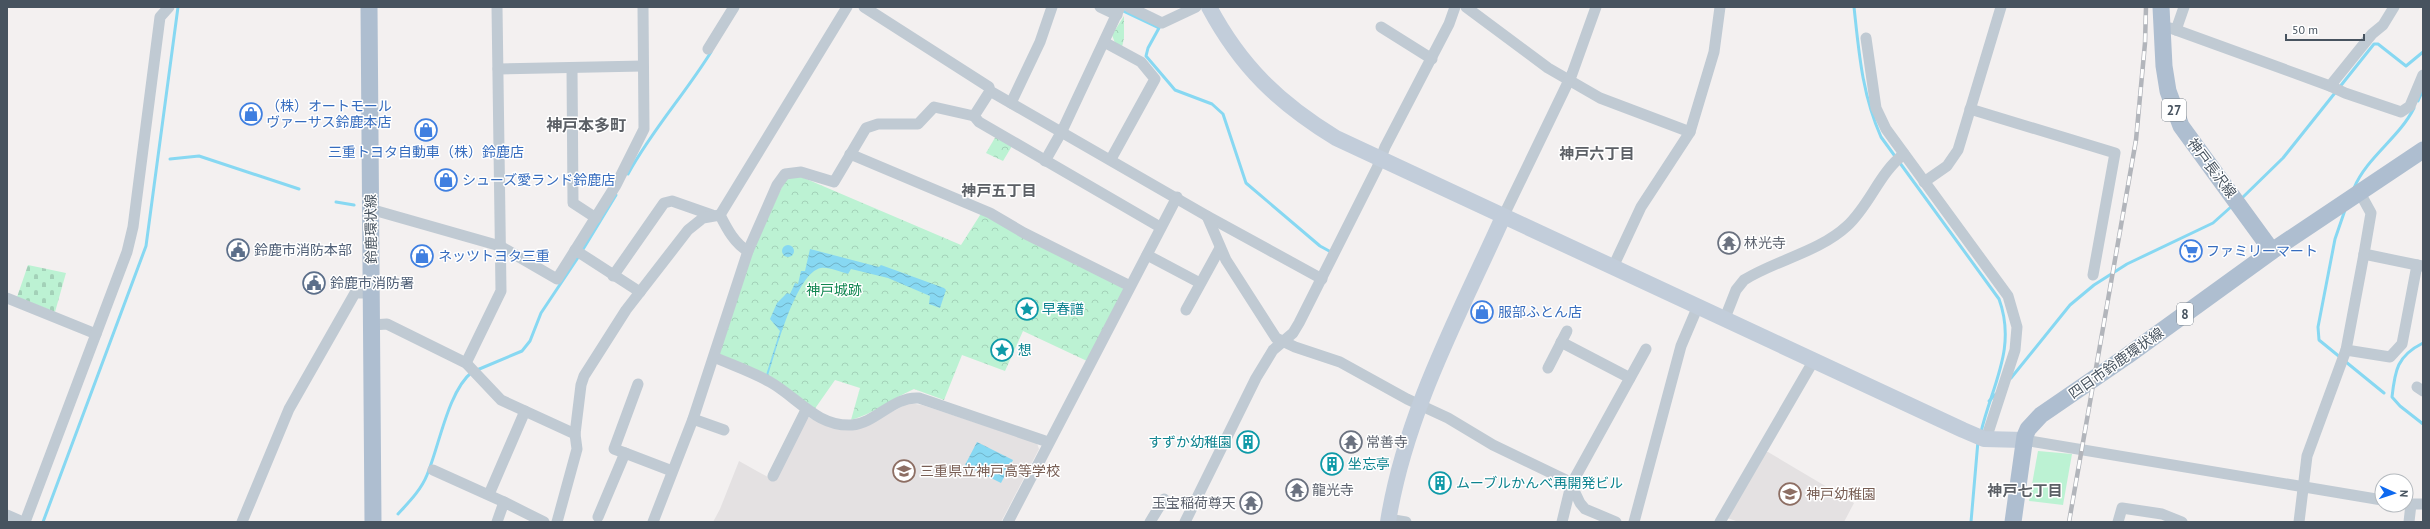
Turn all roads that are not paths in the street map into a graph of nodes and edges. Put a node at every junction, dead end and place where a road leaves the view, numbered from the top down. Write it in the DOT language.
graph roads {
  1 [pos="169,7"];
  2 [pos="369,7"];
  3 [pos="497,7"];
  4 [pos="643,7"];
  5 [pos="734,7"];
  6 [pos="847,7"];
  7 [pos="864,7"];
  8 [pos="1052,7"];
  9 [pos="1100,7"];
  10 [pos="1129,7"];
  11 [pos="1196,7"];
  12 [pos="1209,7"];
  13 [pos="1455,7"];
  14 [pos="1466,7"];
  15 [pos="1596,7"];
  16 [pos="1720,7"];
  17 [pos="2001,7"];
  18 [pos="2162,7"];
  19 [pos="2184,7"];
  20 [pos="2394,7"];
  21 [pos="1119,11"];
  22 [pos="1381,27"];
  23 [pos="2169,28"];
  24 [pos="1866,38"];
  25 [pos="1104,42"];
  26 [pos="708,49"];
  27 [pos="1432,59"];
  28 [pos="643,66"];
  29 [pos="572,68"];
  30 [pos="498,69"];
  31 [pos="2423,75"];
  32 [pos="1568,79"];
  33 [pos="2335,88"];
  34 [pos="990,91"];
  35 [pos="1011,103"];
  36 [pos="1970,109"];
  37 [pos="974,116"];
  38 [pos="1062,131"];
  39 [pos="1690,132"];
  40 [pos="2423,150"];
  41 [pos="850,154"];
  42 [pos="1903,155"];
  43 [pos="1111,159"];
  44 [pos="1381,159"];
  45 [pos="1045,161"];
  46 [pos="1924,182"];
  47 [pos="2360,193"];
  48 [pos="1177,197"];
  49 [pos="370,209"];
  50 [pos="716,215"];
  51 [pos="1207,216"];
  52 [pos="1503,217"];
  53 [pos="596,218"];
  54 [pos="1160,227"];
  55 [pos="500,246"];
  56 [pos="1220,248"];
  57 [pos="748,251"];
  58 [pos="2272,251"];
  59 [pos="579,252"];
  60 [pos="2364,254"];
  61 [pos="1147,255"];
  62 [pos="2420,265"];
  63 [pos="1613,267"];
  64 [pos="2093,275"];
  65 [pos="613,276"];
  66 [pos="1322,279"];
  67 [pos="1200,283"];
  68 [pos="1130,286"];
  69 [pos="640,292"];
  70 [pos="371,293"];
  71 [pos="7,298"];
  72 [pos="1698,306"];
  73 [pos="1186,310"];
  74 [pos="1725,318"];
  75 [pos="372,325"];
  76 [pos="1567,332"];
  77 [pos="96,334"];
  78 [pos="1282,341"];
  79 [pos="1561,342"];
  80 [pos="1646,349"];
  81 [pos="714,357"];
  82 [pos="2344,357"];
  83 [pos="1814,360"];
  84 [pos="468,364"];
  85 [pos="1548,368"];
  86 [pos="1630,378"];
  87 [pos="638,384"];
  88 [pos="1420,405"];
  89 [pos="806,410"];
  90 [pos="525,412"];
  91 [pos="693,418"];
  92 [pos="724,430"];
  93 [pos="575,434"];
  94 [pos="1985,439"];
  95 [pos="2024,440"];
  96 [pos="1048,442"];
  97 [pos="625,453"];
  98 [pos="433,470"];
  99 [pos="672,471"];
  100 [pos="773,476"];
  101 [pos="1572,485"];
  102 [pos="2304,488"];
  103 [pos="490,492"];
  104 [pos="1164,499"];
  105 [pos="2374,499"];
  106 [pos="504,502"];
  107 [pos="7,515"];
  108 [pos="598,517"];
  109 [pos="1388,521"];
  110 [pos="24,522"];
  111 [pos="242,522"];
  112 [pos="373,522"];
  113 [pos="497,522"];
  114 [pos="544,522"];
  115 [pos="557,522"];
  116 [pos="653,522"];
  117 [pos="1008,522"];
  118 [pos="1150,522"];
  119 [pos="1185,522"];
  120 [pos="1406,522"];
  121 [pos="1562,522"];
  122 [pos="1616,522"];
  123 [pos="1634,522"];
  124 [pos="1720,522"];
  125 [pos="2013,522"];
  126 [pos="2118,522"];
  127 [pos="2179,522"];
  128 [pos="2298,522"];
  1 -- 77 [label="street"];
  2 -- 49 [label="main road, 鈴鹿環状線"];
  3 -- 30 [label="street"];
  4 -- 28 [label="street"];
  5 -- 26 [label="street"];
  6 -- 50 [label="street"];
  7 -- 34 [label="street"];
  8 -- 35 [label="street"];
  9 -- 21 [label="street"];
  10 -- 11 [label="street"];
  12 -- 44 [label="street"];
  13 -- 27 [label="street"];
  14 -- 32 [label="street"];
  15 -- 32 [label="street"];
  16 -- 39 [label="street"];
  17 -- 36 [label="street"];
  18 -- 23 [label="main road, 神戸長沢線 / 27"];
  19 -- 23 [label="street"];
  20 -- 33 [label="street"];
  21 -- 25 [label="street"];
  22 -- 27 [label="street"];
  23 -- 33 [label="street"];
  23 -- 58 [label="main road, 神戸長沢線 / 27"];
  24 -- 42 [label="street"];
  25 -- 38 [label="street"];
  25 -- 43 [label="street"];
  27 -- 44 [label="street"];
  28 -- 29 [label="street"];
  28 -- 53 [label="street"];
  29 -- 30 [label="street"];
  29 -- 53 [label="street"];
  30 -- 55 [label="street"];
  31 -- 33 [label="street"];
  32 -- 39 [label="street"];
  32 -- 52 [label="street"];
  34 -- 35 [label="street"];
  34 -- 37 [label="street"];
  35 -- 38 [label="street"];
  36 -- 46 [label="street"];
  36 -- 64 [label="street"];
  37 -- 41 [label="street"];
  37 -- 45 [label="street"];
  38 -- 43 [label="street"];
  38 -- 45 [label="street"];
  39 -- 63 [label="street"];
  40 -- 47 [label="main road, 四日市鈴鹿環状線 / 8"];
  41 -- 57 [label="street"];
  41 -- 68 [label="street"];
  42 -- 46 [label="street"];
  42 -- 74 [label="street"];
  43 -- 48 [label="street"];
  44 -- 52 [label="street"];
  44 -- 66 [label="street"];
  45 -- 54 [label="street"];
  46 -- 94 [label="street"];
  47 -- 58 [label="main road, 四日市鈴鹿環状線 / 8"];
  47 -- 60 [label="street"];
  48 -- 51 [label="street"];
  48 -- 54 [label="street"];
  49 -- 55 [label="street"];
  49 -- 70 [label="main road, 鈴鹿環状線"];
  50 -- 57 [label="street"];
  50 -- 65 [label="street"];
  50 -- 69 [label="street"];
  51 -- 56 [label="street"];
  51 -- 66 [label="street"];
  52 -- 63 [label="street"];
  52 -- 88 [label="street"];
  53 -- 59 [label="street"];
  54 -- 61 [label="street"];
  55 -- 59 [label="street"];
  55 -- 84 [label="street"];
  56 -- 67 [label="street"];
  56 -- 78 [label="street"];
  57 -- 81 [label="street"];
  58 -- 95 [label="main road, 四日市鈴鹿環状線 / 8"];
  59 -- 65 [label="street"];
  60 -- 62 [label="street"];
  60 -- 82 [label="street"];
  61 -- 67 [label="street"];
  61 -- 68 [label="street"];
  62 -- 82 [label="street"];
  63 -- 72 [label="street"];
  65 -- 69 [label="street"];
  66 -- 78 [label="street"];
  67 -- 73 [label="street"];
  68 -- 96 [label="street"];
  69 -- 93 [label="street"];
  70 -- 75 [label="main road, 鈴鹿環状線"];
  70 -- 111 [label="street"];
  71 -- 77 [label="street"];
  72 -- 74 [label="street"];
  72 -- 123 [label="street"];
  74 -- 83 [label="street"];
  75 -- 84 [label="street"];
  75 -- 112 [label="main road, 鈴鹿環状線"];
  76 -- 79 [label="street"];
  77 -- 110 [label="street"];
  78 -- 88 [label="street"];
  78 -- 119 [label="street"];
  79 -- 85 [label="street"];
  79 -- 86 [label="street"];
  80 -- 86 [label="street"];
  81 -- 89 [label="street"];
  81 -- 91 [label="street"];
  82 -- 102 [label="street"];
  83 -- 94 [label="street"];
  83 -- 124 [label="street"];
  84 -- 90 [label="street"];
  86 -- 101 [label="street"];
  87 -- 97 [label="street"];
  88 -- 101 [label="street"];
  88 -- 109 [label="street"];
  89 -- 96 [label="street"];
  89 -- 100 [label="street"];
  90 -- 93 [label="street"];
  90 -- 103 [label="street"];
  91 -- 92 [label="street"];
  91 -- 99 [label="street"];
  93 -- 115 [label="street"];
  94 -- 95 [label="street"];
  95 -- 102 [label="street"];
  95 -- 125 [label="main road, 四日市鈴鹿環状線 / 8"];
  96 -- 117 [label="street"];
  97 -- 99 [label="street"];
  97 -- 108 [label="street"];
  98 -- 106 [label="street"];
  99 -- 116 [label="street"];
  101 -- 121 [label="street"];
  101 -- 122 [label="street"];
  102 -- 105 [label="street"];
  102 -- 128 [label="street"];
  104 -- 118 [label="street"];
  106 -- 113 [label="street"];
  106 -- 114 [label="street"];
  107 -- 110 [label="street"];
  109 -- 120 [label="street"];
  126 -- 127 [label="street"];
}
